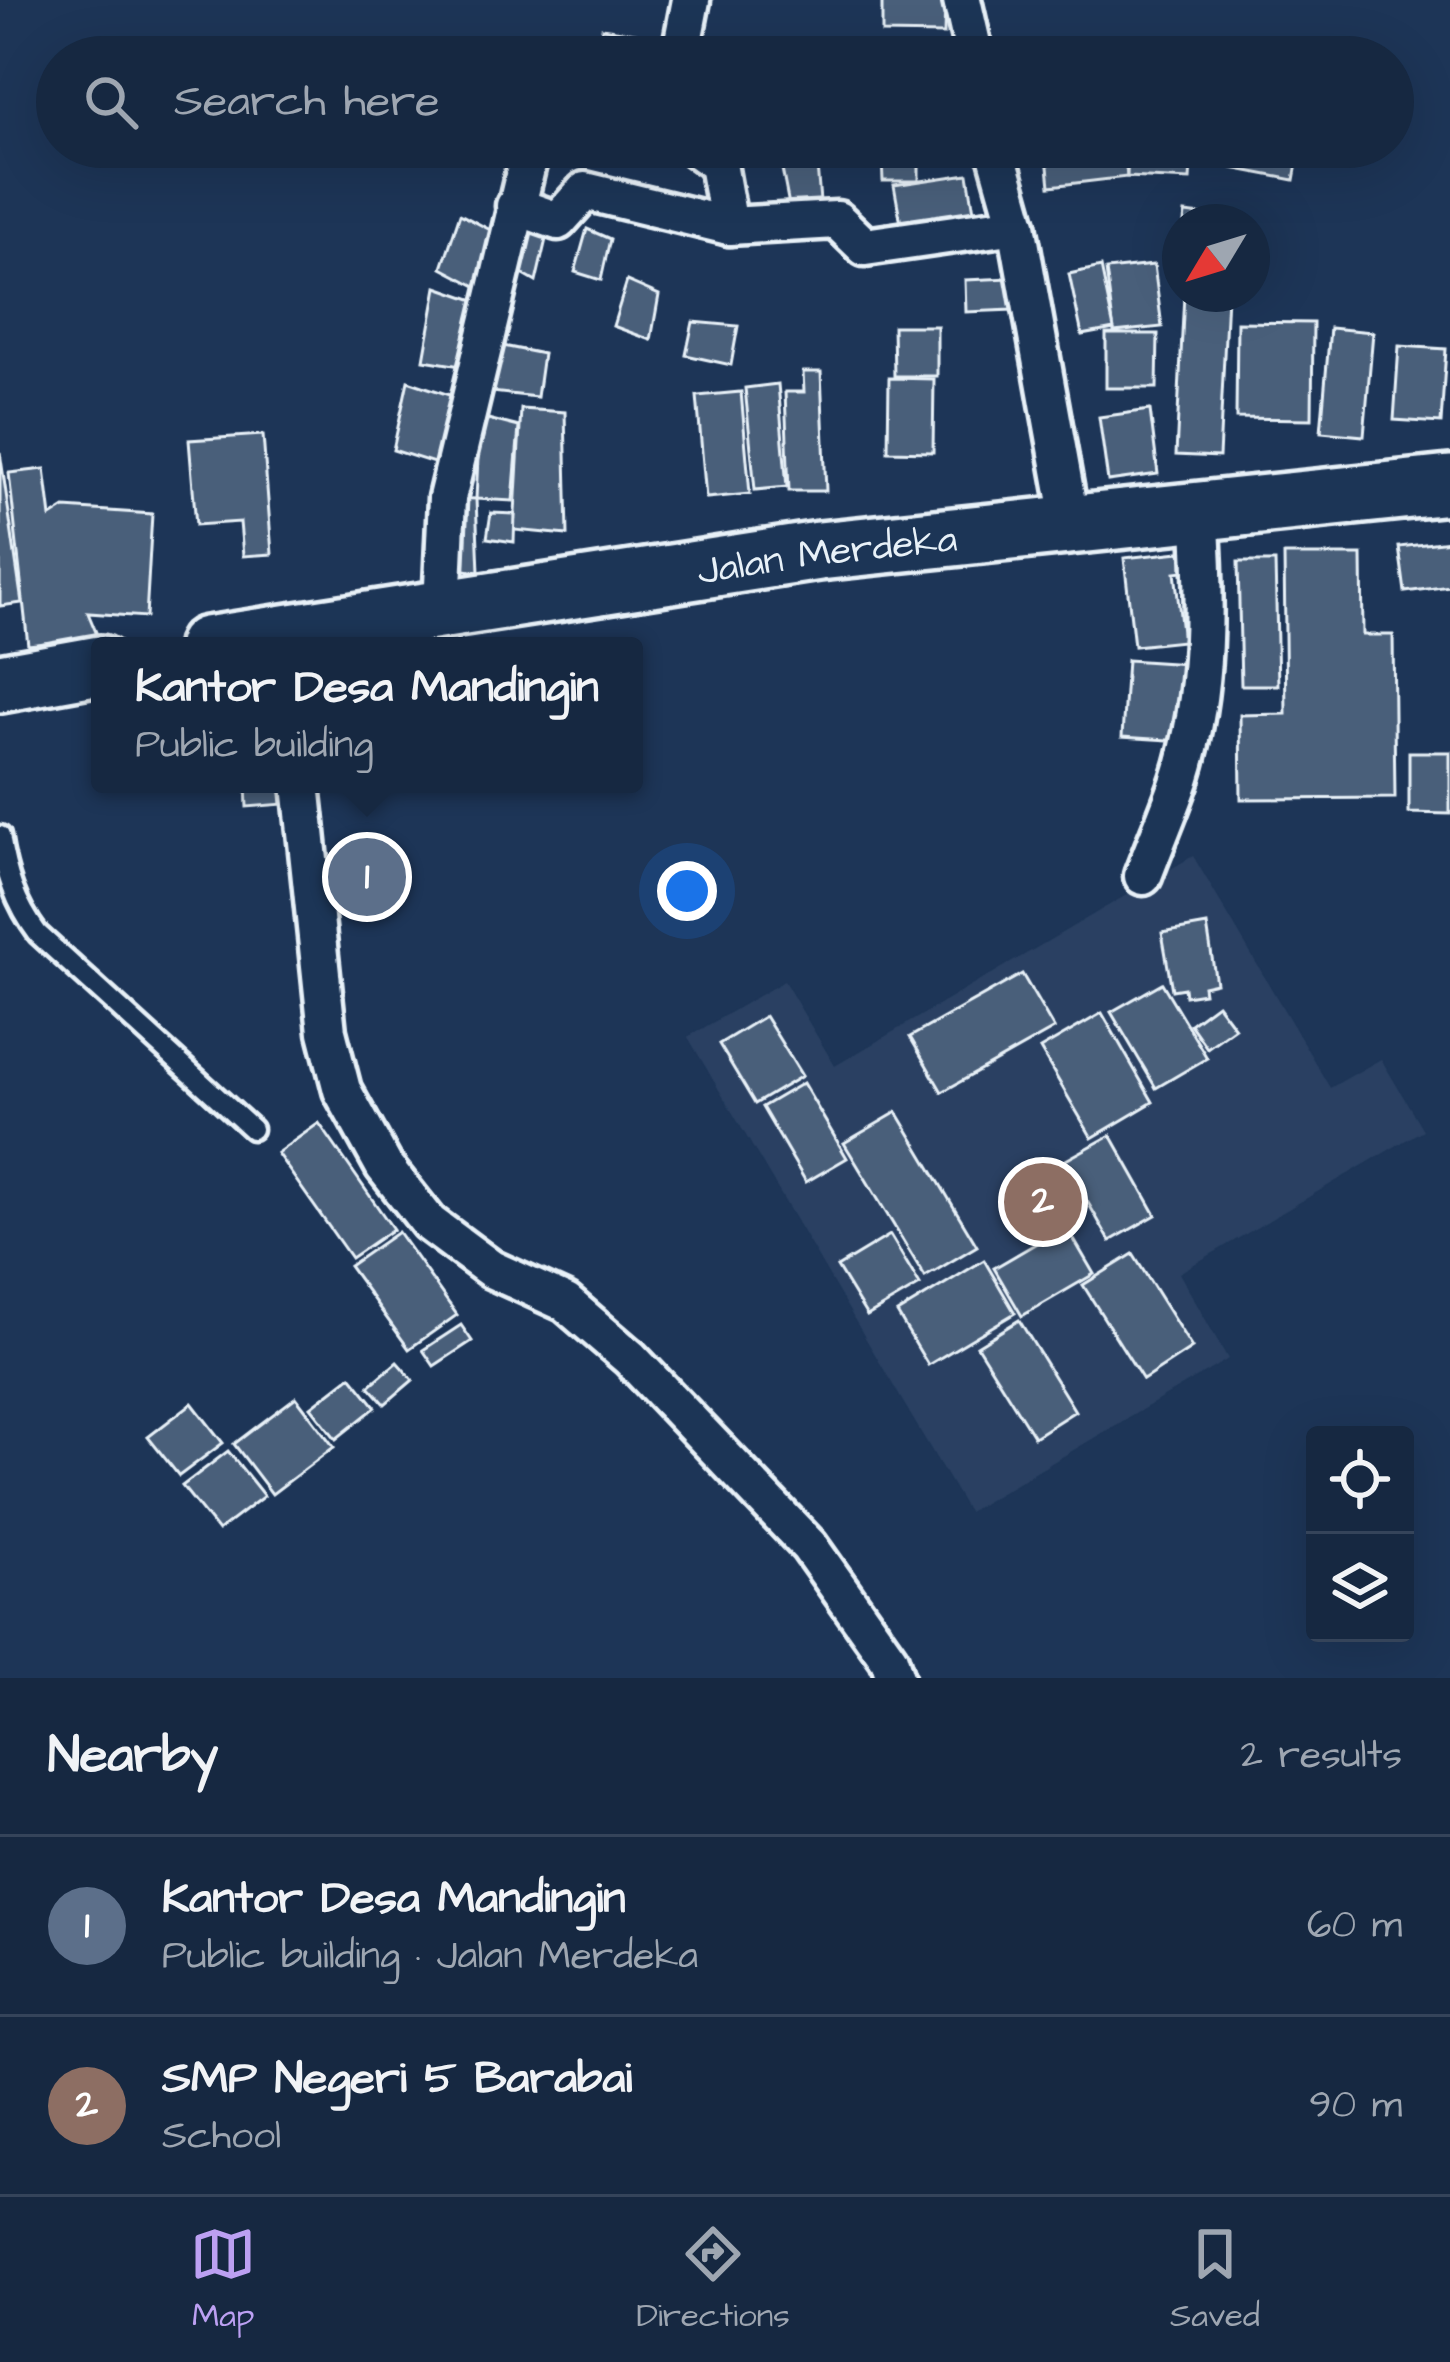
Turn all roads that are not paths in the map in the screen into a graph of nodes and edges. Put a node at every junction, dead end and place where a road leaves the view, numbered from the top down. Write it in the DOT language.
graph roads {
  1 [pos="691,0"];
  2 [pos="962,0"];
  3 [pos="684,36"];
  4 [pos="970,36"];
  5 [pos="525,168"];
  6 [pos="719,168"];
  7 [pos="1001,168"];
  8 [pos="515,206"];
  9 [pos="1016,225"];
  10 [pos="728,226"];
  11 [pos="1450,485"];
  12 [pos="1199,511"];
  13 [pos="1071,525"];
  14 [pos="442,608"];
  15 [pos="295,637"];
  16 [pos="91,667"];
  17 [pos="0,682"];
  18 [pos="302,793"];
  19 [pos="0,836"];
  20 [pos="1143,876"];
  21 [pos="252,1129"];
  22 [pos="896,1678"];
  1 -- 3 [label="street"];
  2 -- 4 [label="street"];
  5 -- 8 [label="street"];
  6 -- 10 [label="street"];
  7 -- 9 [label="street"];
  8 -- 10 [label="street"];
  8 -- 14 [label="street"];
  9 -- 10 [label="street"];
  9 -- 13 [label="street"];
  11 -- 12 [label="main road, Jalan Merdeka"];
  12 -- 13 [label="main road, Jalan Merdeka"];
  12 -- 20 [label="street"];
  13 -- 14 [label="main road, Jalan Merdeka"];
  14 -- 15 [label="main road, Jalan Merdeka"];
  16 -- 17 [label="main road"];
  18 -- 22 [label="street"];
  19 -- 21 [label="lane"];
}
